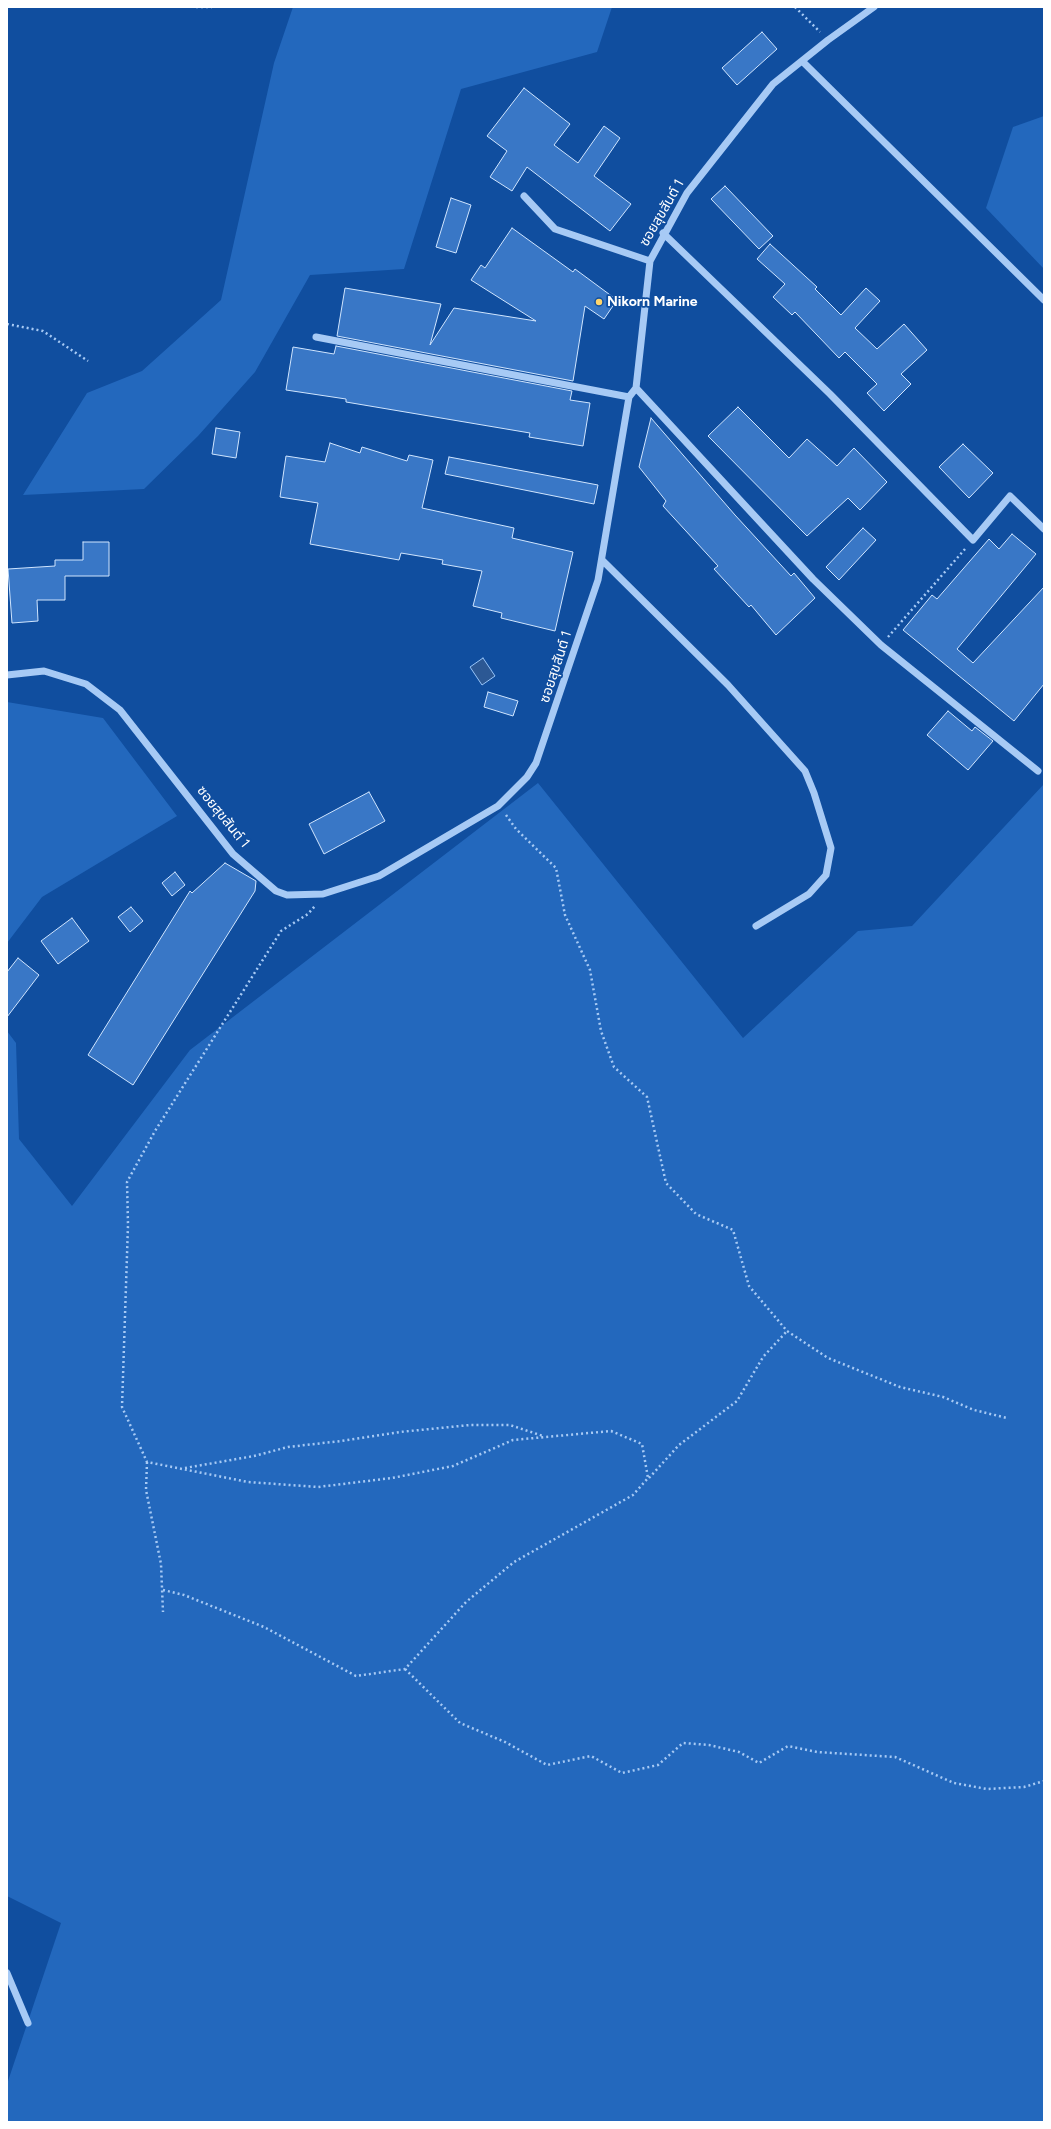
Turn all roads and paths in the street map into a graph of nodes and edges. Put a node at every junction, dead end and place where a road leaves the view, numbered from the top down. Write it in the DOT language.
graph roads {
  1 [pos="196,7"];
  2 [pos="212,7"];
  3 [pos="795,7"];
  4 [pos="872,7"];
  5 [pos="828,40"];
  6 [pos="802,61"];
  7 [pos="524,196"];
  8 [pos="663,233"];
  9 [pos="650,261"];
  10 [pos="1044,300"];
  11 [pos="7,324"];
  12 [pos="316,337"];
  13 [pos="88,360"];
  14 [pos="636,388"];
  15 [pos="629,397"];
  16 [pos="1044,529"];
  17 [pos="973,540"];
  18 [pos="602,560"];
  19 [pos="881,644"];
  20 [pos="7,675"];
  21 [pos="1038,771"];
  22 [pos="498,806"];
  23 [pos="324,894"];
  24 [pos="756,926"];
  25 [pos="787,1331"];
  26 [pos="1007,1418"];
  27 [pos="545,1437"];
  28 [pos="147,1462"];
  29 [pos="183,1469"];
  30 [pos="648,1478"];
  31 [pos="163,1590"];
  32 [pos="163,1612"];
  33 [pos="405,1669"];
  34 [pos="1044,1781"];
  35 [pos="7,1974"];
  36 [pos="28,2023"];
  1 -- 2 [label="path"];
  3 -- 5 [label="path"];
  4 -- 5 [label="street, ซอยสุขสันต์ 1"];
  5 -- 6 [label="street, ซอยสุขสันต์ 1"];
  6 -- 8 [label="street, ซอยสุขสันต์ 1"];
  6 -- 10 [label="street"];
  7 -- 9 [label="street"];
  8 -- 9 [label="street, ซอยสุขสันต์ 1"];
  8 -- 17 [label="street"];
  9 -- 14 [label="street, ซอยสุขสันต์ 1"];
  11 -- 13 [label="path"];
  12 -- 15 [label="street"];
  14 -- 15 [label="street, ซอยสุขสันต์ 1"];
  14 -- 19 [label="street"];
  15 -- 18 [label="street, ซอยสุขสันต์ 1"];
  16 -- 17 [label="street"];
  17 -- 19 [label="path"];
  18 -- 22 [label="street, ซอยสุขสันต์ 1"];
  18 -- 24 [label="street"];
  19 -- 21 [label="street"];
  20 -- 23 [label="street, ซอยสุขสันต์ 1"];
  22 -- 23 [label="street, ซอยสุขสันต์ 1"];
  22 -- 25 [label="path"];
  23 -- 28 [label="path"];
  25 -- 26 [label="path"];
  25 -- 30 [label="path"];
  27 -- 29 [label="path"];
  27 -- 29 [label="path"];
  27 -- 30 [label="path"];
  28 -- 29 [label="path"];
  28 -- 31 [label="path"];
  30 -- 33 [label="path"];
  31 -- 32 [label="path"];
  31 -- 33 [label="path"];
  33 -- 34 [label="path"];
  35 -- 36 [label="street"];
}
